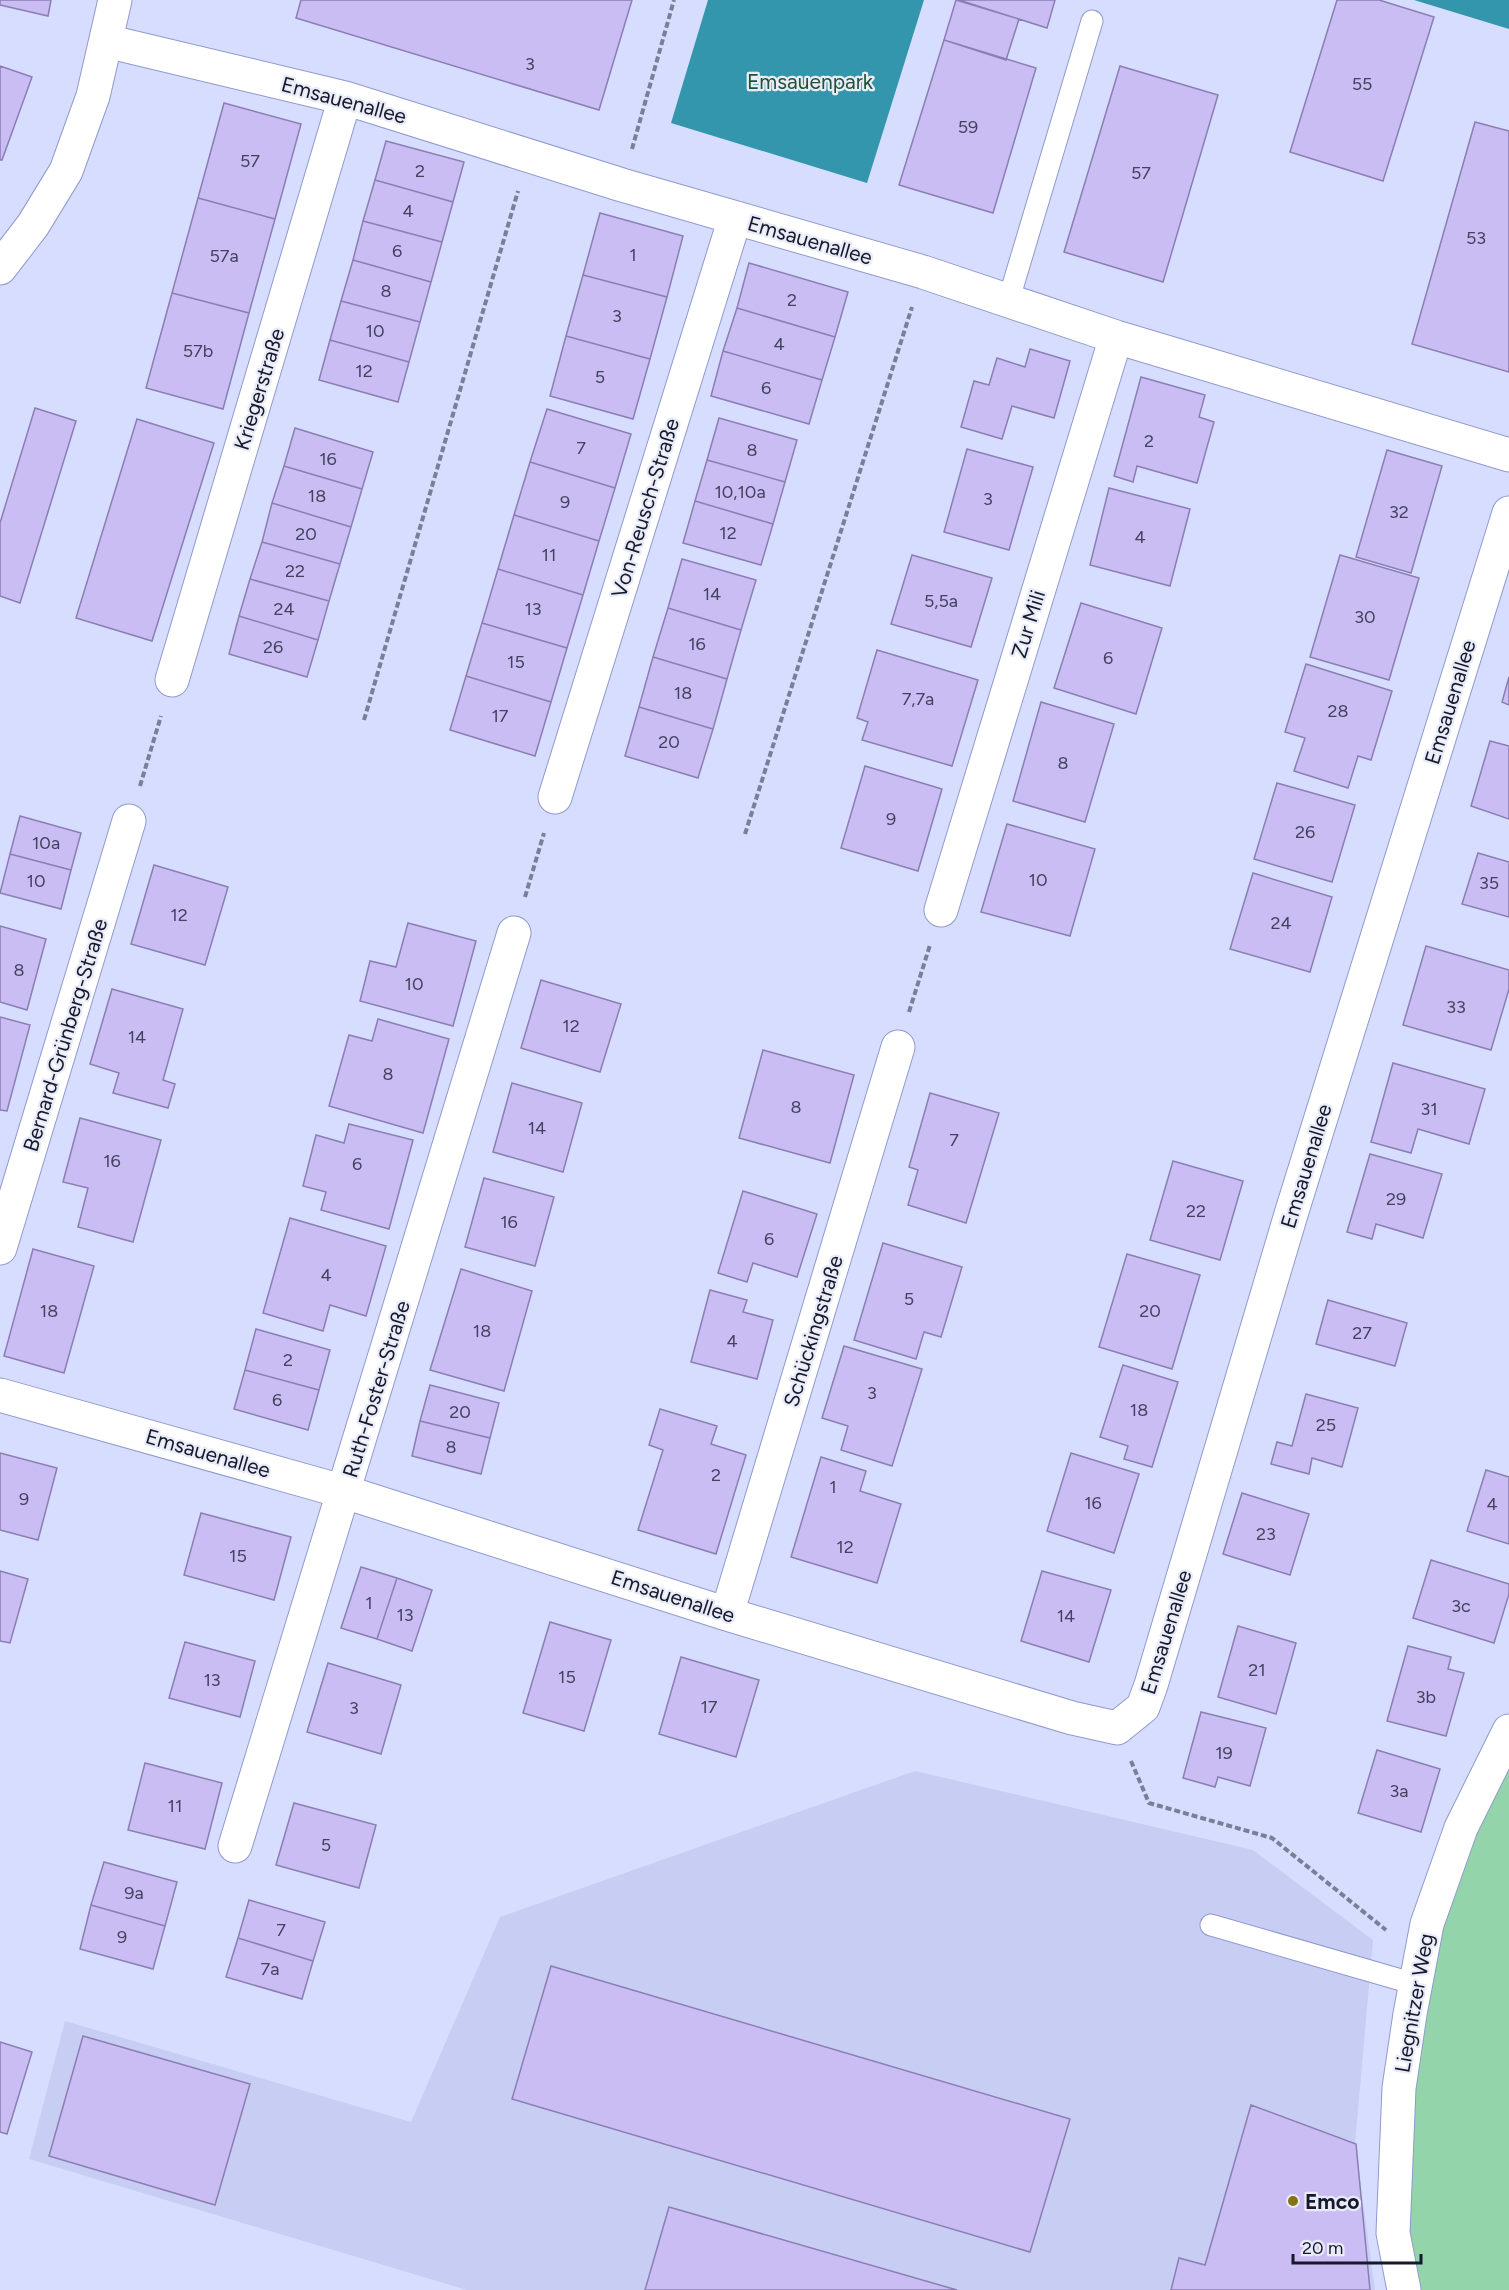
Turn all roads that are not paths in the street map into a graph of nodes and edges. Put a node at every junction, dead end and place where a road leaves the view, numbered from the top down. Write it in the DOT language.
graph roads {
  1 [pos="115,0"];
  2 [pos="1092,21"];
  3 [pos="106,41"];
  4 [pos="345,98"];
  5 [pos="735,218"];
  6 [pos="0,268"];
  7 [pos="1008,302"];
  8 [pos="1116,338"];
  9 [pos="1509,455"];
  10 [pos="1509,513"];
  11 [pos="172,680"];
  12 [pos="555,797"];
  13 [pos="129,821"];
  14 [pos="941,910"];
  15 [pos="514,933"];
  16 [pos="898,1047"];
  17 [pos="0,1248"];
  18 [pos="0,1395"];
  19 [pos="345,1492"];
  20 [pos="727,1614"];
  21 [pos="1509,1731"];
  22 [pos="235,1846"];
  23 [pos="1211,1924"];
  24 [pos="1418,1969"];
  25 [pos="1404,2290"];
  1 -- 3 [label="street"];
  2 -- 7 [label="lane"];
  3 -- 4 [label="street, Emsauenallee"];
  3 -- 6 [label="street"];
  4 -- 5 [label="street, Emsauenallee"];
  4 -- 11 [label="street, Kriegerstraße"];
  5 -- 7 [label="street, Emsauenallee"];
  5 -- 12 [label="street, Von-Reusch-Straße"];
  7 -- 8 [label="street, Emsauenallee"];
  8 -- 9 [label="street, Emsauenallee"];
  8 -- 14 [label="street, Zur Mili"];
  10 -- 20 [label="street, Emsauenallee"];
  13 -- 17 [label="street, Bernard-Grünberg-Straße"];
  15 -- 19 [label="street, Ruth-Foster-Straße"];
  16 -- 20 [label="street, Schückingstraße"];
  18 -- 19 [label="street, Emsauenallee"];
  19 -- 20 [label="street, Emsauenallee"];
  19 -- 22 [label="street, Ruth-Foster-Straße"];
  21 -- 24 [label="street, Liegnitzer Weg"];
  23 -- 24 [label="lane"];
  24 -- 25 [label="street, Liegnitzer Weg"];
}
